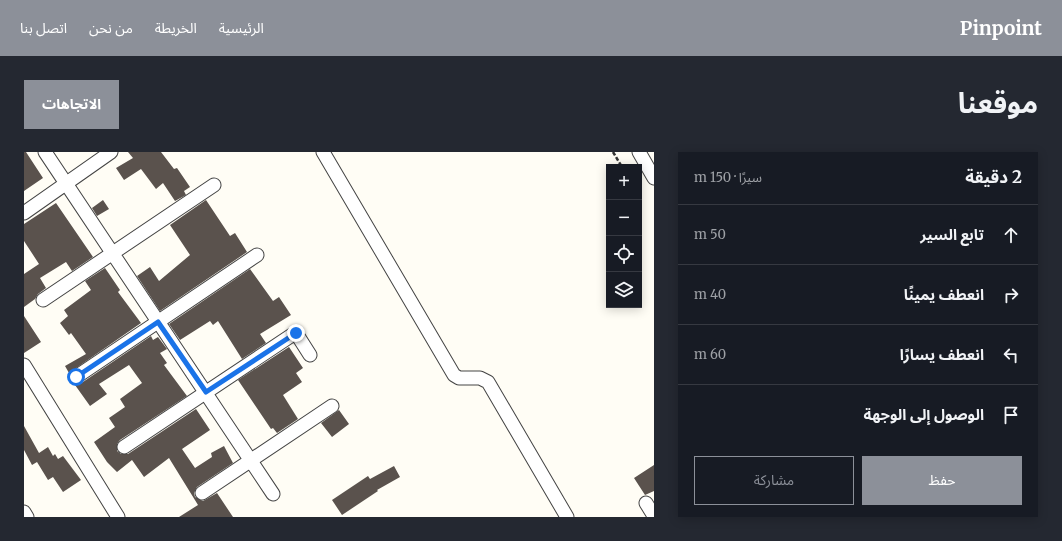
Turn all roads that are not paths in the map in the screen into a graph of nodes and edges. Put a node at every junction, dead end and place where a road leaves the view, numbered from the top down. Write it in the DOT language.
graph roads {
  1 [pos="45,152"];
  2 [pos="112,152"];
  3 [pos="323,152"];
  4 [pos="639,152"];
  5 [pos="654,178"];
  6 [pos="66,184"];
  7 [pos="214,185"];
  8 [pos="24,213"];
  9 [pos="113,253"];
  10 [pos="257,255"];
  11 [pos="43,300"];
  12 [pos="158,322"];
  13 [pos="310,355"];
  14 [pos="24,365"];
  15 [pos="76,377"];
  16 [pos="206,392"];
  17 [pos="332,406"];
  18 [pos="124,447"];
  19 [pos="251,460"];
  20 [pos="202,493"];
  21 [pos="273,494"];
  22 [pos="646,503"];
  23 [pos="24,512"];
  24 [pos="654,516"];
  25 [pos="27,517"];
  26 [pos="118,517"];
  27 [pos="567,517"];
  1 -- 6 [label="street"];
  2 -- 6 [label="street"];
  3 -- 27 [label="street"];
  4 -- 5 [label="street"];
  6 -- 8 [label="street"];
  6 -- 9 [label="street"];
  7 -- 9 [label="street"];
  9 -- 11 [label="street"];
  9 -- 12 [label="street"];
  10 -- 12 [label="street"];
  12 -- 15 [label="street"];
  12 -- 16 [label="street"];
  13 -- 16 [label="street"];
  14 -- 26 [label="street"];
  16 -- 18 [label="street"];
  16 -- 19 [label="street"];
  17 -- 19 [label="street"];
  19 -- 20 [label="street"];
  19 -- 21 [label="street"];
  22 -- 24 [label="street"];
  23 -- 25 [label="street"];
}
